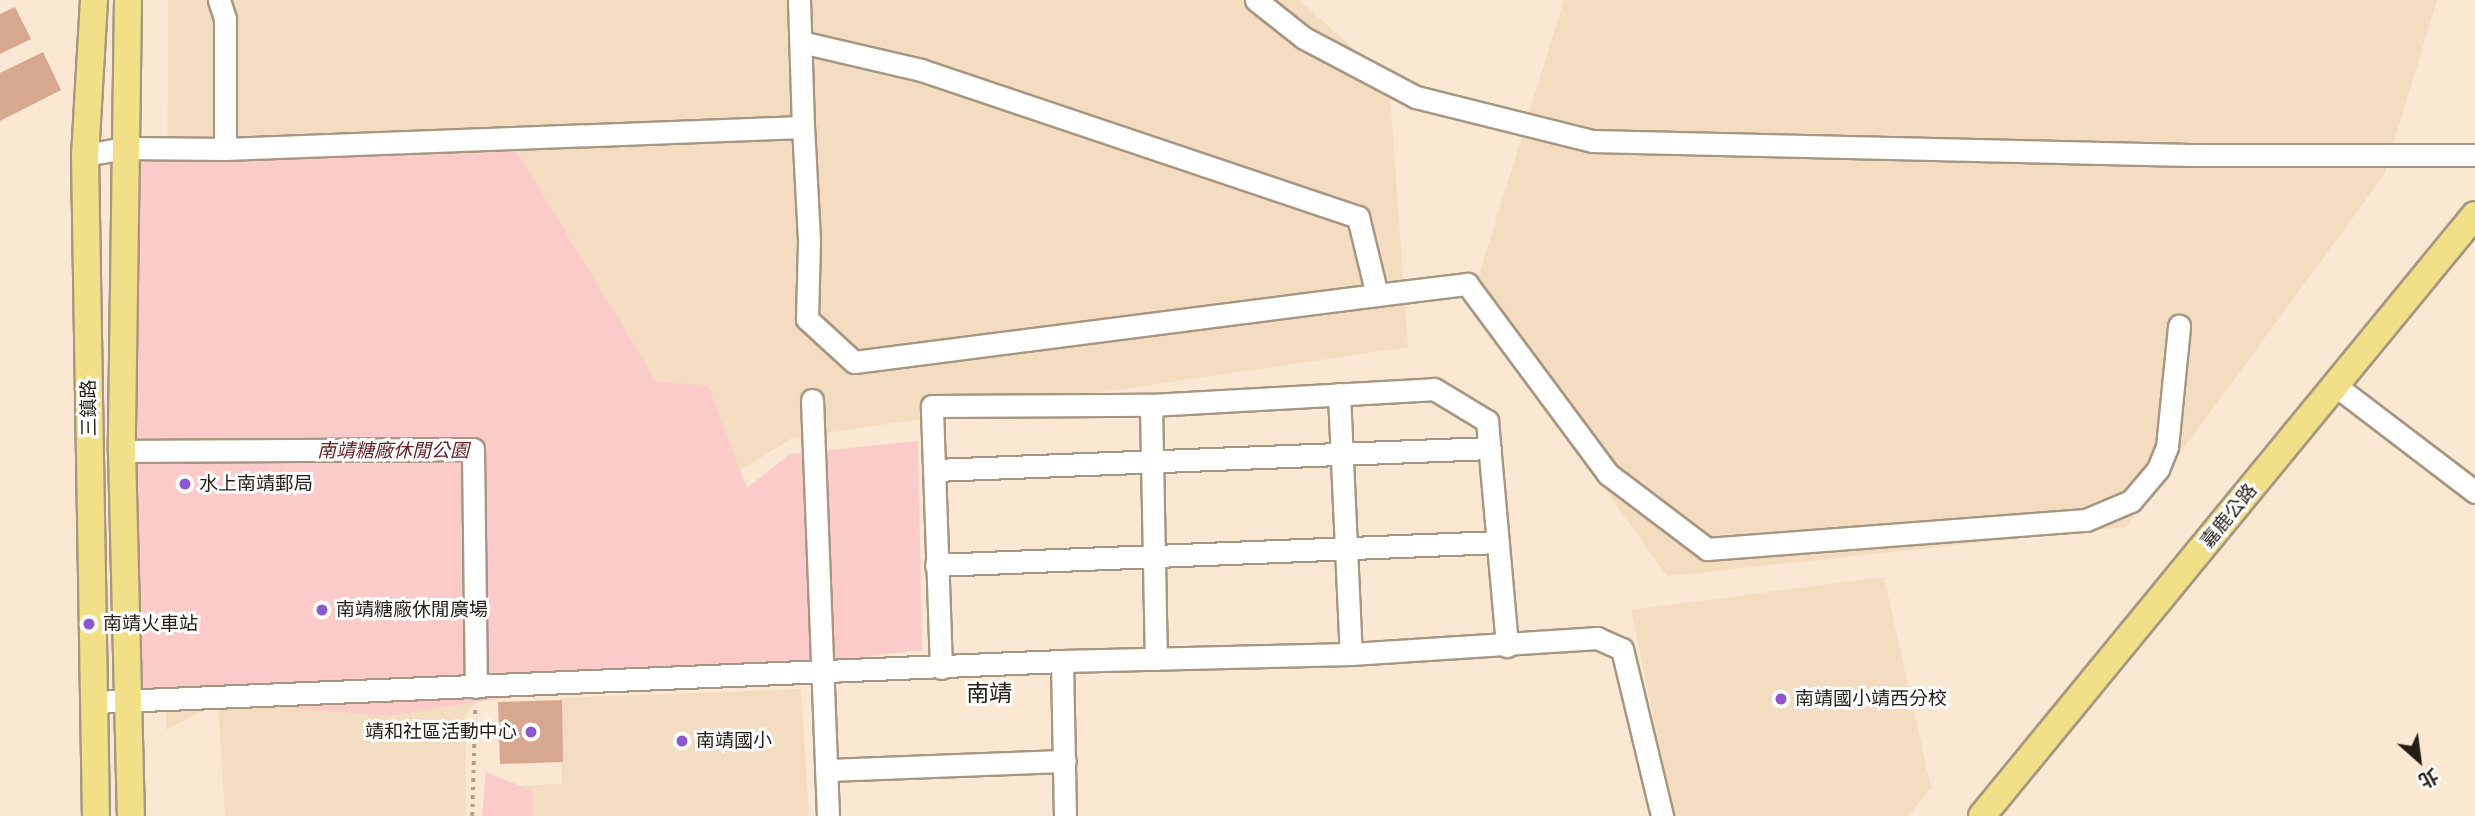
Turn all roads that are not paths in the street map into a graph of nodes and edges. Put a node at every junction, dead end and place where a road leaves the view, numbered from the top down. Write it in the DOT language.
graph roads {
  1 [pos="94,0"];
  2 [pos="128,0"];
  3 [pos="219,0"];
  4 [pos="799,0"];
  5 [pos="1256,0"];
  6 [pos="802,42"];
  7 [pos="803,127"];
  8 [pos="125,148"];
  9 [pos="225,149"];
  10 [pos="85,155"];
  11 [pos="2475,155"];
  12 [pos="2475,215"];
  13 [pos="1377,295"];
  14 [pos="2179,326"];
  15 [pos="2336,386"];
  16 [pos="1339,394"];
  17 [pos="812,400"];
  18 [pos="1151,405"];
  19 [pos="1490,448"];
  20 [pos="122,451"];
  21 [pos="1341,451"];
  22 [pos="1152,460"];
  23 [pos="935,470"];
  24 [pos="2475,492"];
  25 [pos="1498,542"];
  26 [pos="1345,550"];
  27 [pos="1153,556"];
  28 [pos="936,565"];
  29 [pos="1507,646"];
  30 [pos="1351,654"];
  31 [pos="1156,659"];
  32 [pos="1062,662"];
  33 [pos="941,668"];
  34 [pos="821,673"];
  35 [pos="476,687"];
  36 [pos="96,702"];
  37 [pos="131,702"];
  38 [pos="1065,761"];
  39 [pos="826,770"];
  40 [pos="96,816"];
  41 [pos="131,816"];
  42 [pos="828,816"];
  43 [pos="1066,816"];
  44 [pos="1662,816"];
  45 [pos="1982,816"];
  1 -- 10 [label="main road, 三鎮路"];
  2 -- 8 [label="main road, 三鎮路"];
  3 -- 9 [label="lane"];
  4 -- 6 [label="lane"];
  5 -- 11 [label="lane"];
  6 -- 7 [label="lane"];
  6 -- 13 [label="lane"];
  7 -- 9 [label="lane"];
  7 -- 13 [label="lane"];
  8 -- 9 [label="lane"];
  8 -- 10 [label="lane"];
  8 -- 20 [label="main road, 三鎮路"];
  10 -- 36 [label="main road, 三鎮路"];
  12 -- 15 [label="main road, 嘉鹿公路"];
  13 -- 14 [label="lane"];
  15 -- 24 [label="lane"];
  15 -- 45 [label="main road, 嘉鹿公路"];
  16 -- 18 [label="lane"];
  16 -- 19 [label="lane"];
  16 -- 21 [label="lane"];
  17 -- 34 [label="lane"];
  18 -- 22 [label="lane"];
  18 -- 23 [label="lane"];
  19 -- 21 [label="lane"];
  19 -- 25 [label="lane"];
  20 -- 35 [label="lane"];
  20 -- 37 [label="main road, 三鎮路"];
  21 -- 22 [label="lane"];
  21 -- 26 [label="lane"];
  22 -- 23 [label="lane"];
  22 -- 27 [label="lane"];
  23 -- 28 [label="lane"];
  25 -- 26 [label="lane"];
  25 -- 29 [label="lane"];
  26 -- 27 [label="lane"];
  26 -- 30 [label="lane"];
  27 -- 28 [label="lane"];
  27 -- 31 [label="lane"];
  28 -- 33 [label="lane"];
  29 -- 30 [label="lane"];
  29 -- 44 [label="lane"];
  30 -- 31 [label="lane"];
  31 -- 32 [label="lane"];
  32 -- 33 [label="lane"];
  32 -- 38 [label="lane"];
  33 -- 34 [label="lane"];
  34 -- 35 [label="lane"];
  34 -- 39 [label="lane"];
  35 -- 37 [label="lane"];
  36 -- 37 [label="lane"];
  36 -- 40 [label="main road, 三鎮路"];
  37 -- 41 [label="main road, 三鎮路"];
  38 -- 39 [label="lane"];
  38 -- 43 [label="lane"];
  39 -- 42 [label="lane"];
}
